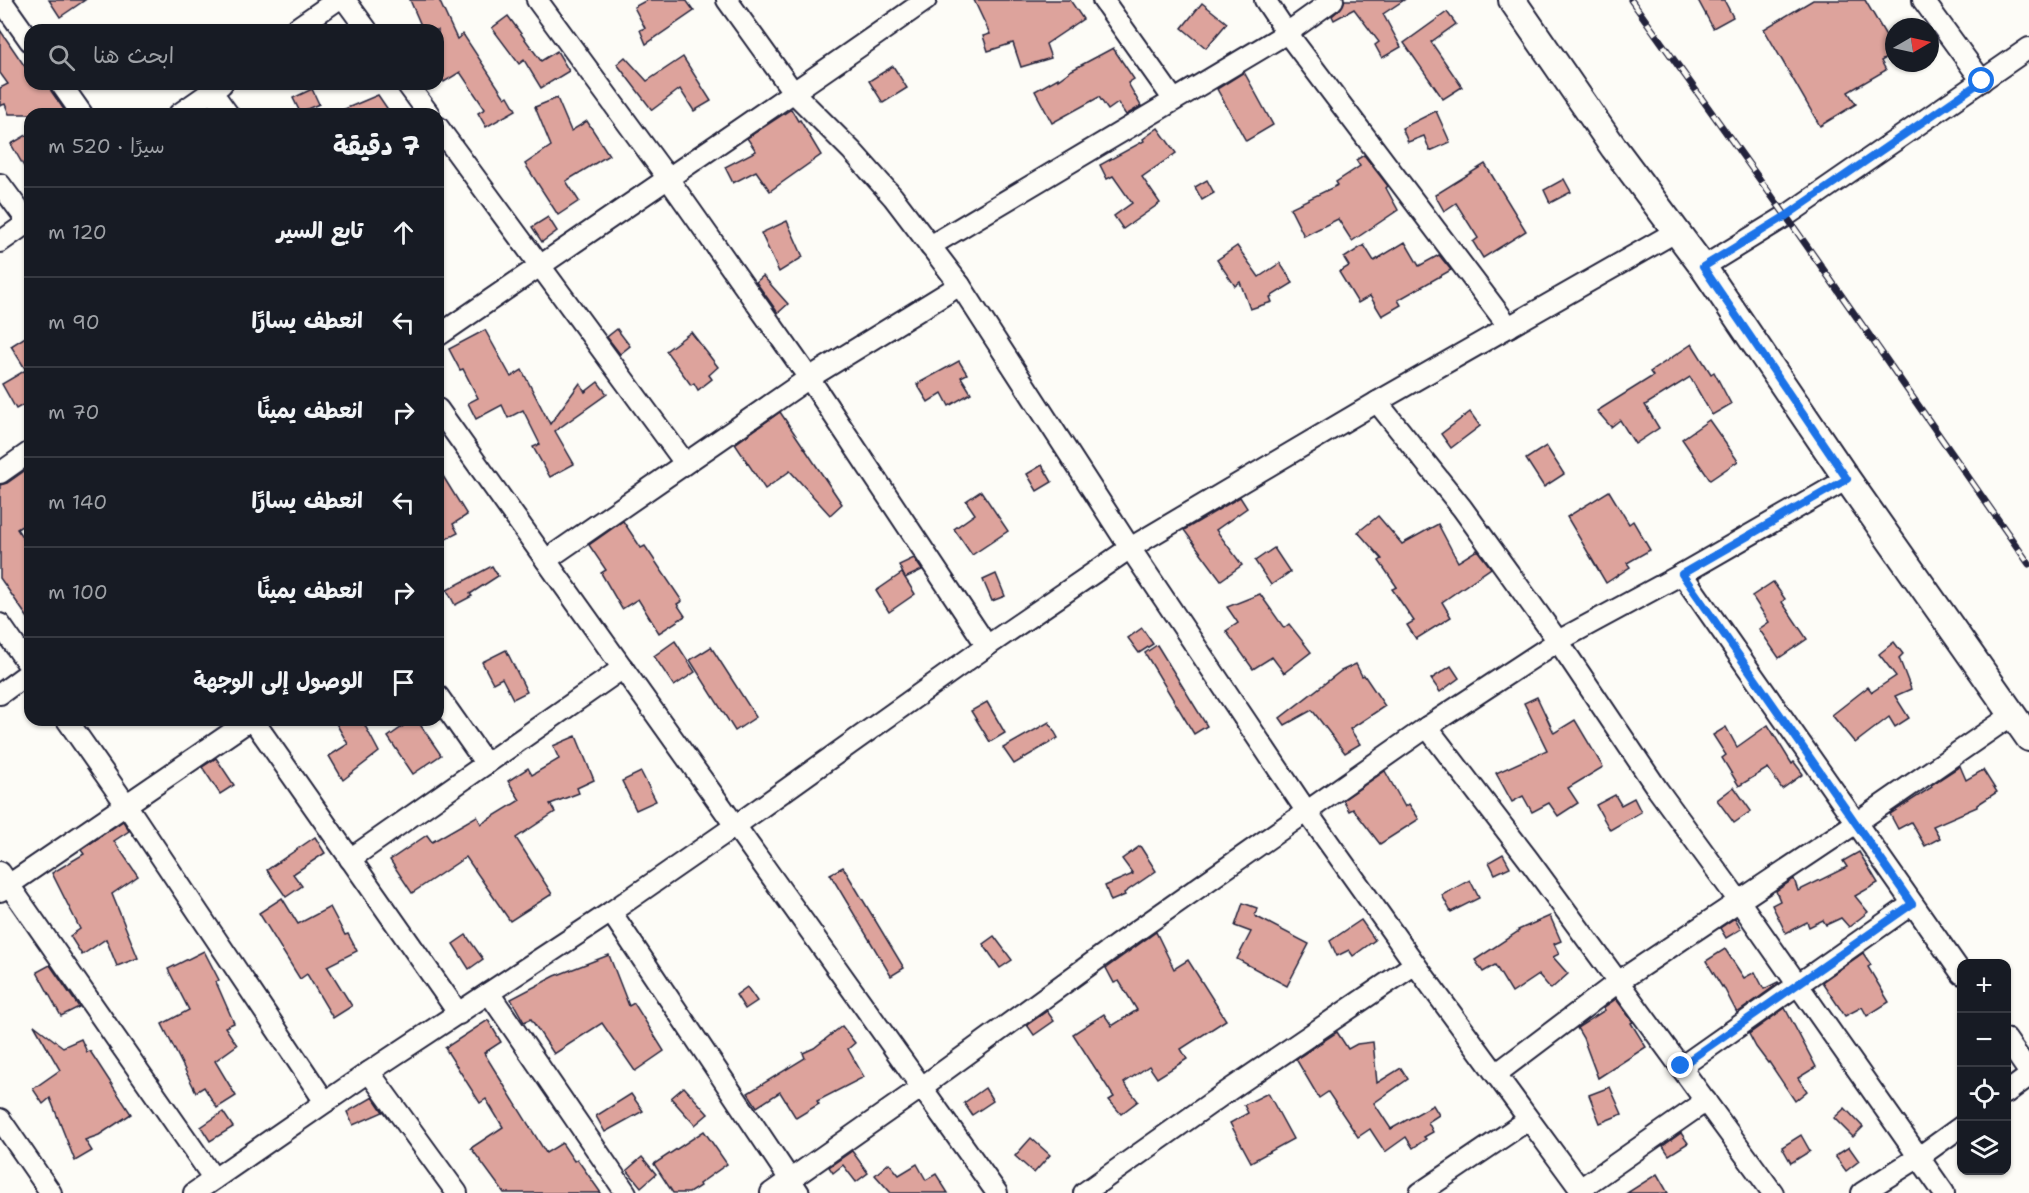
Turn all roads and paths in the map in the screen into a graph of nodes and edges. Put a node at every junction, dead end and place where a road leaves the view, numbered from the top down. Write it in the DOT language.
graph roads {
  1 [pos="1,0"];
  2 [pos="337,0"];
  3 [pos="345,0"];
  4 [pos="537,0"];
  5 [pos="727,0"];
  6 [pos="926,0"];
  7 [pos="1102,0"];
  8 [pos="1265,0"];
  9 [pos="1333,0"];
  10 [pos="1512,0"];
  11 [pos="1923,0"];
  12 [pos="303,24"];
  13 [pos="363,24"];
  14 [pos="24,33"];
  15 [pos="1287,33"];
  16 [pos="2029,48"];
  17 [pos="1982,81"];
  18 [pos="65,90"];
  19 [pos="214,90"];
  20 [pos="218,90"];
  21 [pos="411,90"];
  22 [pos="794,93"];
  23 [pos="1174,100"];
  24 [pos="78,108"];
  25 [pos="189,108"];
  26 [pos="225,108"];
  27 [pos="425,108"];
  28 [pos="444,135"];
  29 [pos="667,177"];
  30 [pos="0,184"];
  31 [pos="24,215"];
  32 [pos="24,225"];
  33 [pos="1677,231"];
  34 [pos="0,242"];
  35 [pos="930,246"];
  36 [pos="540,266"];
  37 [pos="1703,267"];
  38 [pos="960,285"];
  39 [pos="1509,327"];
  40 [pos="444,332"];
  41 [pos="809,378"];
  42 [pos="1377,402"];
  43 [pos="444,417"];
  44 [pos="24,456"];
  45 [pos="685,463"];
  46 [pos="0,473"];
  47 [pos="1847,479"];
  48 [pos="1130,548"];
  49 [pos="546,560"];
  50 [pos="1682,574"];
  51 [pos="0,624"];
  52 [pos="1558,641"];
  53 [pos="987,646"];
  54 [pos="24,658"];
  55 [pos="623,668"];
  56 [pos="24,676"];
  57 [pos="0,694"];
  58 [pos="444,704"];
  59 [pos="2012,715"];
  60 [pos="71,726"];
  61 [pos="242,726"];
  62 [pos="255,726"];
  63 [pos="1427,727"];
  64 [pos="2029,738"];
  65 [pos="486,764"];
  66 [pos="126,803"];
  67 [pos="1307,812"];
  68 [pos="1856,823"];
  69 [pos="735,826"];
  70 [pos="350,859"];
  71 [pos="3,883"];
  72 [pos="1739,901"];
  73 [pos="1912,904"];
  74 [pos="611,912"];
  75 [pos="1415,964"];
  76 [pos="1957,967"];
  77 [pos="1618,982"];
  78 [pos="1798,986"];
  79 [pos="489,993"];
  80 [pos="459,1014"];
  81 [pos="2011,1045"];
  82 [pos="1681,1066"];
  83 [pos="369,1072"];
  84 [pos="2029,1072"];
  85 [pos="1496,1074"];
  86 [pos="2029,1076"];
  87 [pos="922,1087"];
  88 [pos="2011,1090"];
  89 [pos="1706,1101"];
  90 [pos="325,1102"];
  91 [pos="0,1119"];
  92 [pos="1528,1120"];
  93 [pos="1957,1130"];
  94 [pos="1919,1157"];
  95 [pos="214,1179"];
  96 [pos="794,1186"];
  97 [pos="1582,1191"];
  98 [pos="51,1193"];
  99 [pos="194,1193"];
  100 [pos="457,1193"];
  101 [pos="626,1193"];
  102 [pos="771,1193"];
  103 [pos="997,1193"];
  104 [pos="1084,1193"];
  105 [pos="1420,1193"];
  106 [pos="1773,1193"];
  107 [pos="1863,1193"];
  108 [pos="1944,1193"];
  1 -- 14 [label="street"];
  2 -- 12 [label="street"];
  3 -- 13 [label="street"];
  4 -- 29 [label="street"];
  5 -- 22 [label="street"];
  6 -- 22 [label="street"];
  7 -- 23 [label="street"];
  8 -- 15 [label="street"];
  9 -- 15 [label="street"];
  10 -- 33 [label="street"];
  11 -- 17 [label="street"];
  15 -- 23 [label="street"];
  15 -- 39 [label="street"];
  16 -- 17 [label="street"];
  17 -- 37 [label="street"];
  18 -- 24 [label="street"];
  19 -- 25 [label="street"];
  20 -- 26 [label="street"];
  21 -- 27 [label="street"];
  22 -- 29 [label="street"];
  22 -- 35 [label="street"];
  23 -- 35 [label="street"];
  28 -- 36 [label="street"];
  29 -- 36 [label="street"];
  29 -- 41 [label="street"];
  30 -- 31 [label="street"];
  32 -- 34 [label="street"];
  33 -- 37 [label="street"];
  33 -- 39 [label="street"];
  35 -- 38 [label="street"];
  36 -- 40 [label="street"];
  36 -- 45 [label="street"];
  37 -- 47 [label="street"];
  38 -- 41 [label="street"];
  38 -- 48 [label="street"];
  39 -- 42 [label="street"];
  41 -- 45 [label="street"];
  41 -- 53 [label="street"];
  42 -- 48 [label="street"];
  42 -- 52 [label="street"];
  43 -- 49 [label="street"];
  44 -- 46 [label="street"];
  45 -- 49 [label="street"];
  47 -- 50 [label="street"];
  47 -- 59 [label="street"];
  48 -- 53 [label="street"];
  48 -- 67 [label="street"];
  49 -- 55 [label="street"];
  50 -- 52 [label="street"];
  50 -- 68 [label="street"];
  51 -- 54 [label="street"];
  52 -- 63 [label="street"];
  52 -- 72 [label="street"];
  53 -- 69 [label="street"];
  55 -- 65 [label="street"];
  55 -- 69 [label="street"];
  56 -- 57 [label="street"];
  58 -- 65 [label="street"];
  59 -- 64 [label="street"];
  59 -- 68 [label="street"];
  60 -- 66 [label="street"];
  61 -- 66 [label="street"];
  62 -- 70 [label="street"];
  63 -- 67 [label="street"];
  63 -- 77 [label="street"];
  65 -- 70 [label="street"];
  66 -- 71 [label="street"];
  66 -- 90 [label="street"];
  67 -- 75 [label="street"];
  67 -- 87 [label="street"];
  68 -- 72 [label="street"];
  68 -- 73 [label="street"];
  69 -- 74 [label="street"];
  69 -- 87 [label="street"];
  70 -- 80 [label="street"];
  71 -- 95 [label="street"];
  72 -- 77 [label="street"];
  72 -- 78 [label="street"];
  73 -- 76 [label="street"];
  73 -- 78 [label="street"];
  74 -- 79 [label="street"];
  74 -- 96 [label="street"];
  75 -- 85 [label="street"];
  75 -- 104 [label="street"];
  77 -- 82 [label="street"];
  77 -- 85 [label="street"];
  78 -- 82 [label="street"];
  78 -- 94 [label="street"];
  79 -- 80 [label="street"];
  79 -- 101 [label="street"];
  80 -- 83 [label="street"];
  81 -- 84 [label="street"];
  82 -- 89 [label="street"];
  83 -- 90 [label="street"];
  83 -- 100 [label="street"];
  85 -- 92 [label="street"];
  86 -- 88 [label="street"];
  87 -- 96 [label="street"];
  87 -- 103 [label="street"];
  89 -- 97 [label="street"];
  89 -- 106 [label="street"];
  90 -- 95 [label="street"];
  91 -- 98 [label="street"];
  92 -- 97 [label="street"];
  92 -- 105 [label="street"];
  93 -- 94 [label="street"];
  94 -- 107 [label="street"];
  94 -- 108 [label="street"];
  95 -- 99 [label="street"];
  96 -- 102 [label="street"];
}
